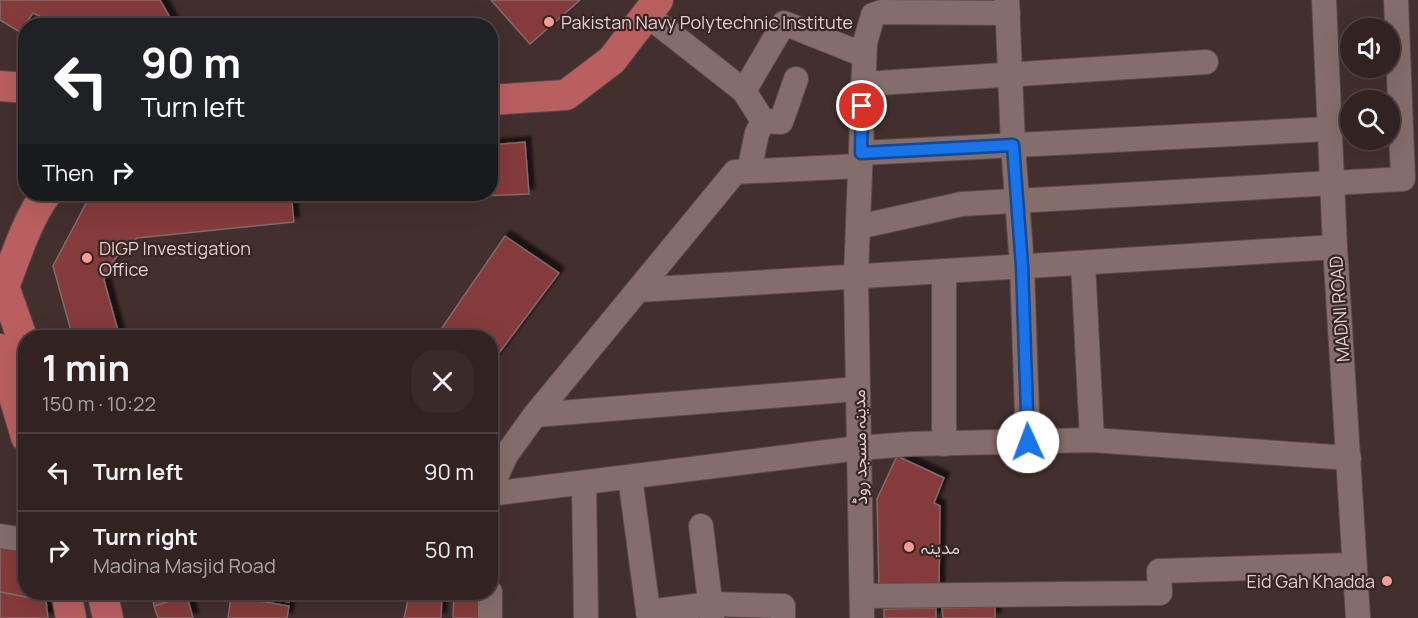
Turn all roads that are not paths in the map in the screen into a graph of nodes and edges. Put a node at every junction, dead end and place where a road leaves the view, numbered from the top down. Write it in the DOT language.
graph roads {
  1 [pos="1324,0"];
  2 [pos="1396,0"];
  3 [pos="1007,6"];
  4 [pos="653,7"];
  5 [pos="864,49"];
  6 [pos="1206,63"];
  7 [pos="1009,75"];
  8 [pos="796,79"];
  9 [pos="863,84"];
  10 [pos="0,86"];
  11 [pos="18,87"];
  12 [pos="741,89"];
  13 [pos="498,99"];
  14 [pos="763,121"];
  15 [pos="1329,129"];
  16 [pos="1013,145"];
  17 [pos="860,159"];
  18 [pos="749,171"];
  19 [pos="1332,182"];
  20 [pos="42,201"];
  21 [pos="1017,201"];
  22 [pos="858,227"];
  23 [pos="1335,247"];
  24 [pos="1083,263"];
  25 [pos="1022,266"];
  26 [pos="944,271"];
  27 [pos="856,276"];
  28 [pos="2,281"];
  29 [pos="638,290"];
  30 [pos="19,330"];
  31 [pos="0,349"];
  32 [pos="858,389"];
  33 [pos="18,410"];
  34 [pos="535,415"];
  35 [pos="1092,440"];
  36 [pos="1028,442"];
  37 [pos="944,444"];
  38 [pos="859,448"];
  39 [pos="1348,458"];
  40 [pos="498,474"];
  41 [pos="630,477"];
  42 [pos="584,483"];
  43 [pos="498,491"];
  44 [pos="701,525"];
  45 [pos="0,536"];
  46 [pos="18,539"];
  47 [pos="1354,565"];
  48 [pos="68,600"];
  49 [pos="104,600"];
  50 [pos="490,600"];
  51 [pos="862,607"];
  52 [pos="712,611"];
  53 [pos="649,615"];
  54 [pos="71,618"];
  55 [pos="108,618"];
  56 [pos="490,618"];
  57 [pos="586,618"];
  58 [pos="783,618"];
  59 [pos="1358,618"];
  1 -- 15 [label="street, MADNI ROAD"];
  2 -- 19 [label="street"];
  3 -- 5 [label="street, مدینہ مسجد روڈ"];
  3 -- 7 [label="street"];
  4 -- 12 [label="street"];
  4 -- 13 [label="main road"];
  5 -- 9 [label="street, مدینہ مسجد روڈ"];
  5 -- 12 [label="street"];
  6 -- 7 [label="street"];
  7 -- 9 [label="street"];
  7 -- 16 [label="street"];
  8 -- 14 [label="street"];
  9 -- 17 [label="street, مدینہ مسجد روڈ"];
  10 -- 11 [label="main road"];
  12 -- 14 [label="street"];
  14 -- 18 [label="street"];
  15 -- 16 [label="street"];
  15 -- 19 [label="street, MADNI ROAD"];
  16 -- 17 [label="street"];
  16 -- 21 [label="street"];
  17 -- 18 [label="street"];
  17 -- 22 [label="street, مدینہ مسجد روڈ"];
  18 -- 29 [label="street"];
  19 -- 21 [label="street"];
  19 -- 23 [label="street, MADNI ROAD"];
  20 -- 28 [label="main road"];
  21 -- 22 [label="street"];
  21 -- 25 [label="street"];
  22 -- 27 [label="street, مدینہ مسجد روڈ"];
  23 -- 24 [label="street"];
  23 -- 39 [label="street, MADNI ROAD"];
  24 -- 25 [label="street"];
  24 -- 35 [label="street"];
  25 -- 26 [label="street"];
  25 -- 36 [label="street"];
  26 -- 27 [label="street"];
  26 -- 37 [label="street"];
  27 -- 29 [label="street"];
  27 -- 32 [label="street, مدینہ مسجد روڈ"];
  28 -- 30 [label="main road"];
  29 -- 34 [label="street"];
  31 -- 33 [label="main road"];
  32 -- 34 [label="street"];
  32 -- 38 [label="street, مدینہ مسجد روڈ"];
  34 -- 40 [label="street"];
  35 -- 36 [label="street"];
  35 -- 39 [label="street"];
  36 -- 37 [label="street"];
  37 -- 38 [label="street"];
  38 -- 41 [label="street"];
  38 -- 51 [label="street, مدینہ مسجد روڈ"];
  39 -- 47 [label="street, MADNI ROAD"];
  41 -- 42 [label="street"];
  41 -- 53 [label="street"];
  42 -- 43 [label="street"];
  42 -- 57 [label="street"];
  44 -- 52 [label="street"];
  45 -- 46 [label="street"];
  47 -- 51 [label="street"];
  47 -- 59 [label="street, MADNI ROAD"];
  48 -- 54 [label="main road"];
  49 -- 55 [label="main road"];
  50 -- 56 [label="street"];
  52 -- 53 [label="street"];
  52 -- 58 [label="street"];
}
